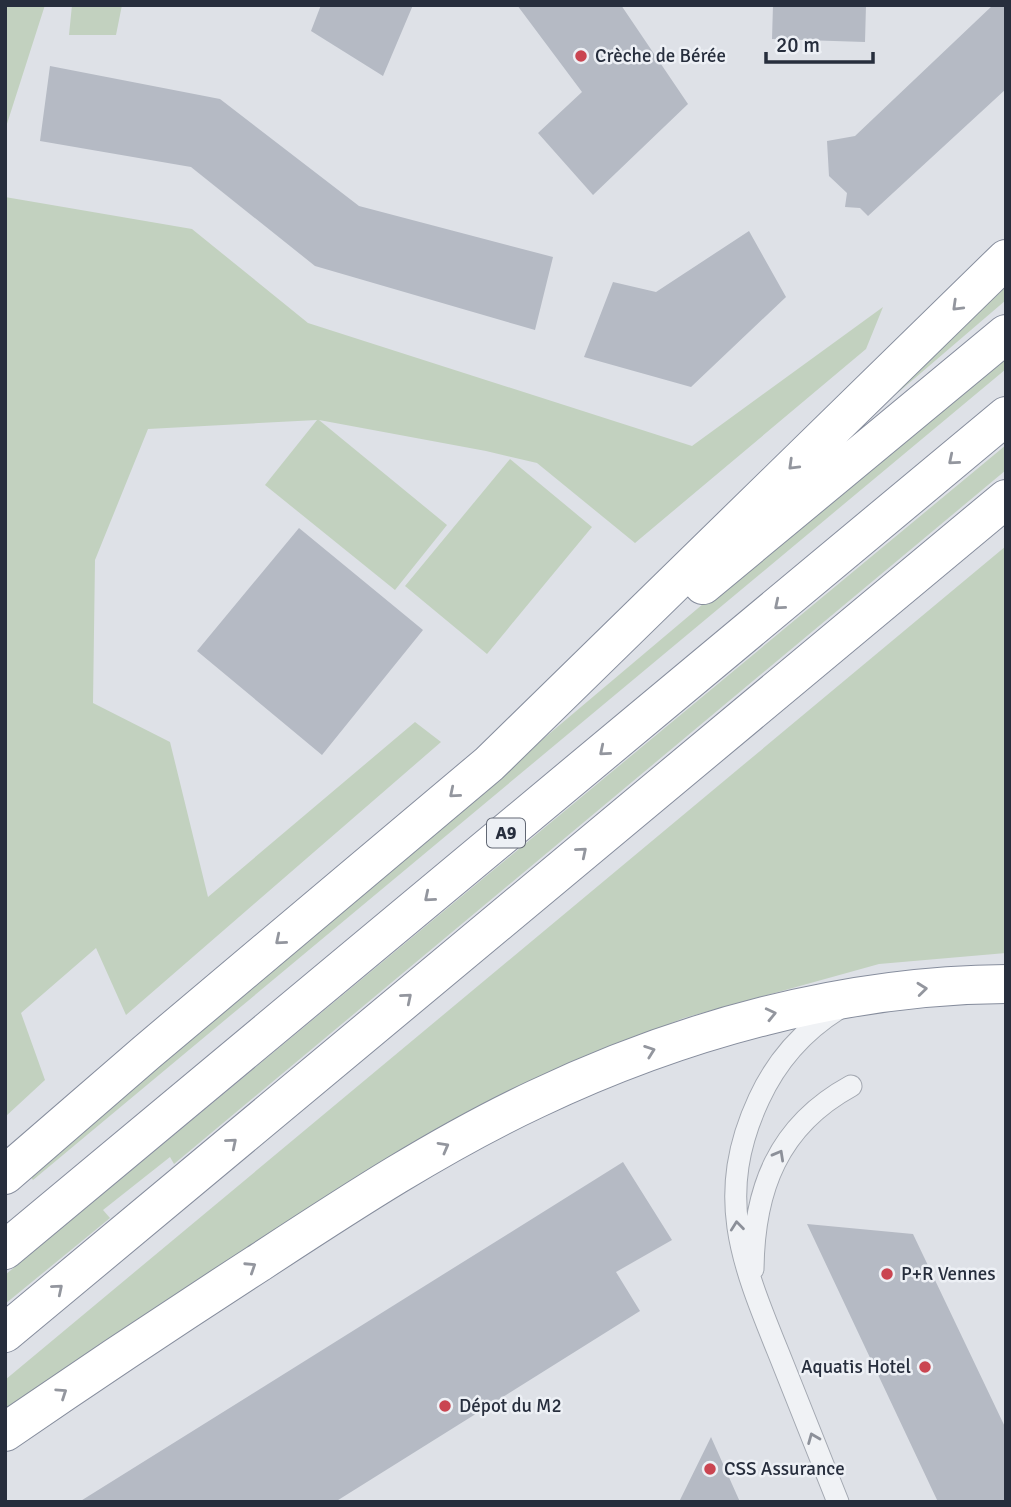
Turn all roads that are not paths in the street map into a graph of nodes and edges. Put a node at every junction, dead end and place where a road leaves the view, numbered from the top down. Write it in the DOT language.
graph roads {
  1 [pos="1006,259"];
  2 [pos="1006,334"];
  3 [pos="1006,416"];
  4 [pos="1006,499"];
  5 [pos="489,764"];
  6 [pos="1006,984"];
  7 [pos="855,998"];
  8 [pos="850,1086"];
  9 [pos="5,1175"];
  10 [pos="5,1250"];
  11 [pos="754,1292"];
  12 [pos="5,1333"];
  13 [pos="5,1432"];
  14 [pos="838,1502"];
  1 -- 5 [label="highway, one-way"];
  2 -- 5 [label="highway"];
  3 -- 10 [label="highway, A9, one-way"];
  12 -- 4 [label="highway, one-way"];
  5 -- 9 [label="highway, one-way"];
  7 -- 6 [label="highway, one-way"];
  11 -- 7 [label="lane, one-way"];
  13 -- 7 [label="highway, one-way"];
  11 -- 8 [label="lane, one-way"];
  14 -- 11 [label="lane, one-way"];
}
